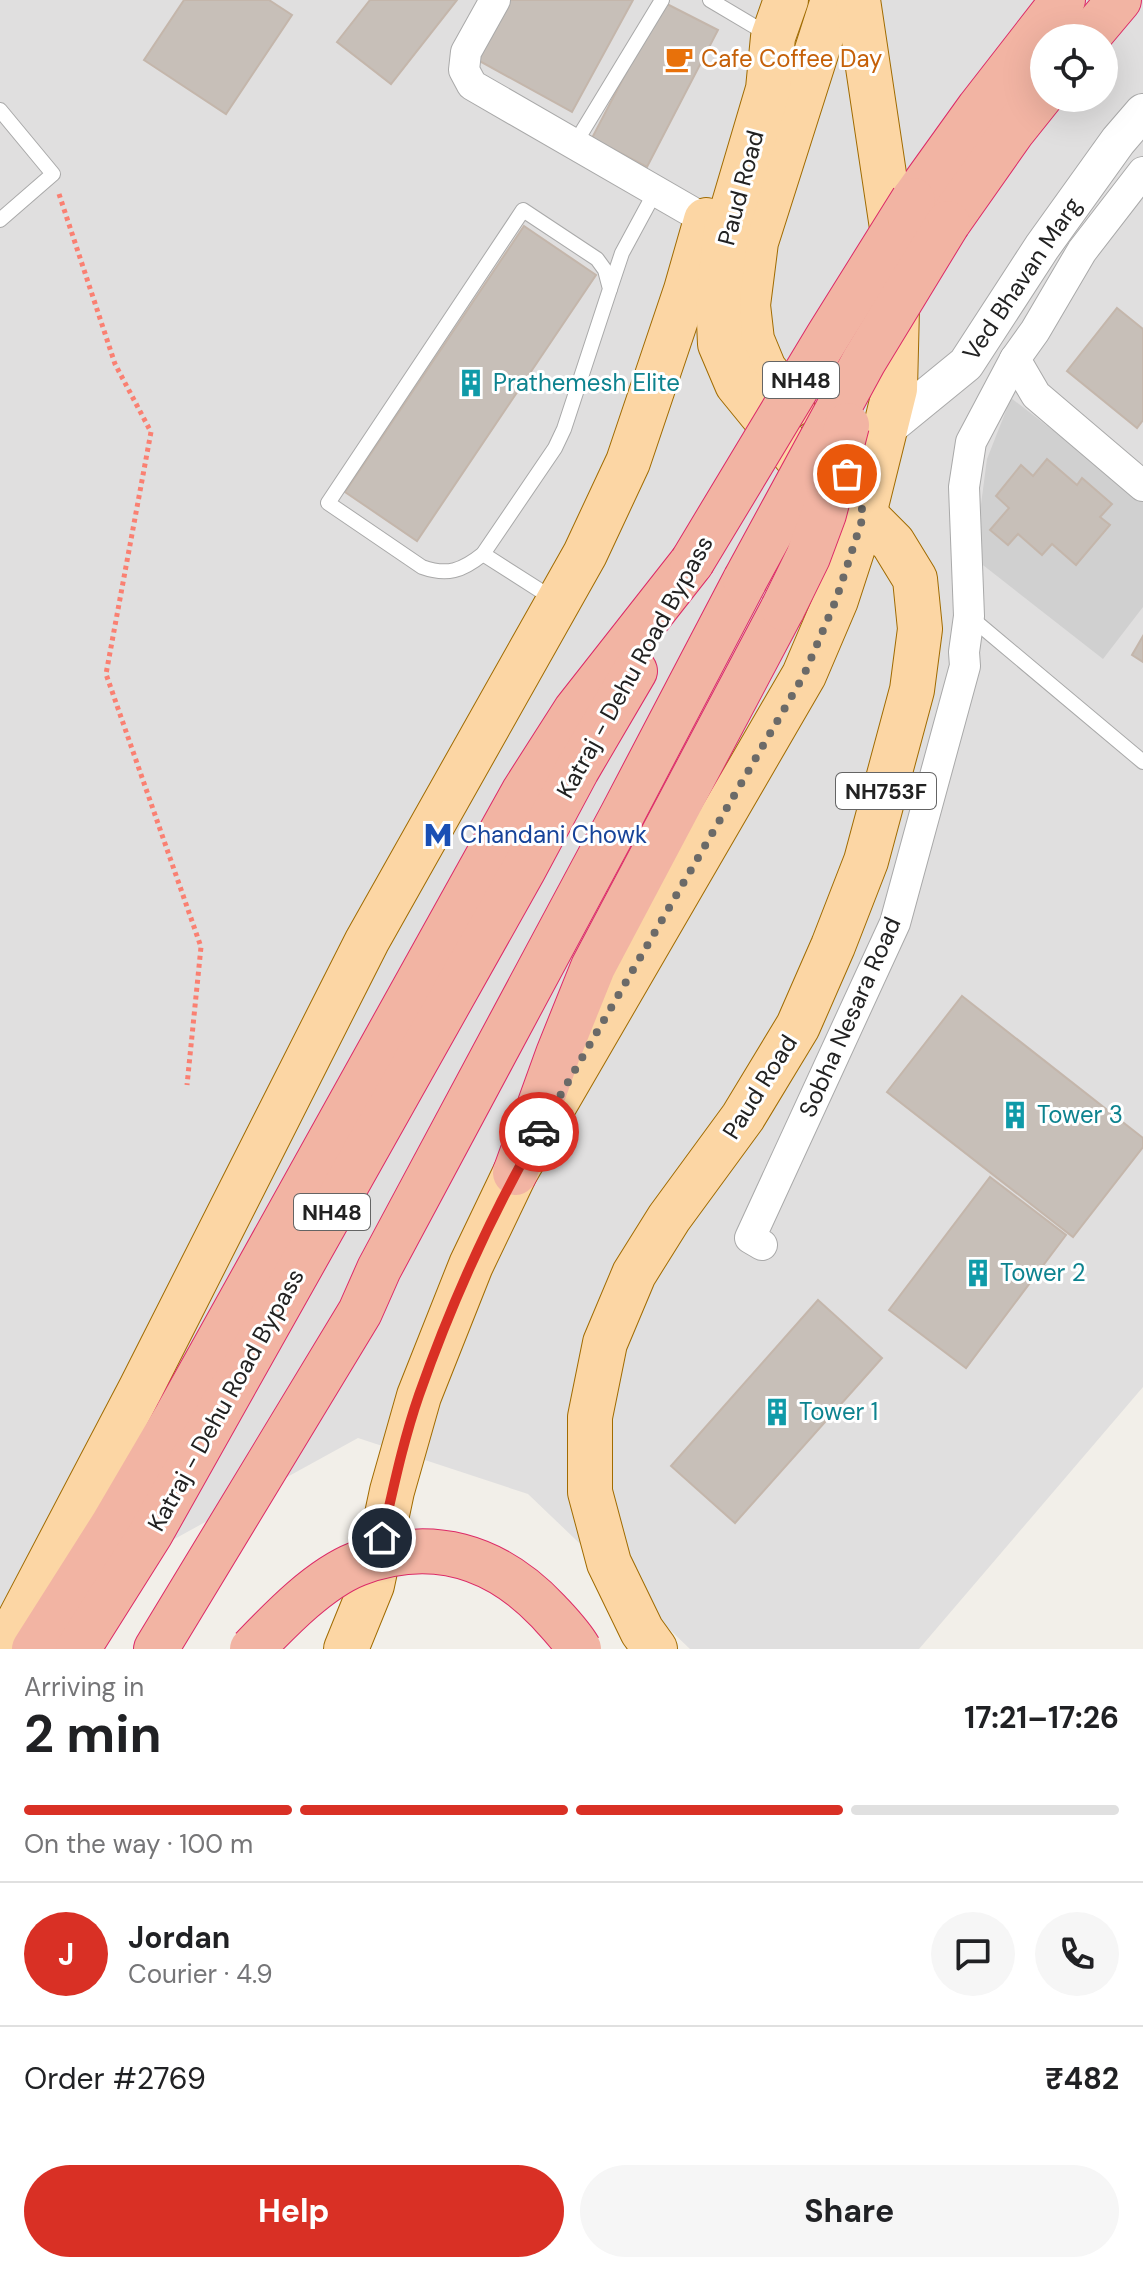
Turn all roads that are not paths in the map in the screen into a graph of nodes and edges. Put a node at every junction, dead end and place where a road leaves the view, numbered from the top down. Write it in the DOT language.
graph roads {
  1 [pos="495,0"];
  2 [pos="662,0"];
  3 [pos="710,0"];
  4 [pos="833,0"];
  5 [pos="858,0"];
  6 [pos="1063,0"];
  7 [pos="1119,0"];
  8 [pos="780,19"];
  9 [pos="1099,24"];
  10 [pos="0,110"];
  11 [pos="1030,110"];
  12 [pos="1143,112"];
  13 [pos="574,145"];
  14 [pos="1143,172"];
  15 [pos="655,192"];
  16 [pos="930,212"];
  17 [pos="0,220"];
  18 [pos="706,220"];
  19 [pos="610,289"];
  20 [pos="1015,359"];
  21 [pos="864,361"];
  22 [pos="884,431"];
  23 [pos="1143,486"];
  24 [pos="864,514"];
  25 [pos="483,554"];
  26 [pos="692,562"];
  27 [pos="559,602"];
  28 [pos="969,616"];
  29 [pos="1143,762"];
  30 [pos="515,1173"];
  31 [pos="762,1245"];
  32 [pos="4,1649"];
  33 [pos="34,1649"];
  34 [pos="78,1649"];
  35 [pos="156,1649"];
  36 [pos="252,1649"];
  37 [pos="346,1649"];
  38 [pos="579,1649"];
  39 [pos="655,1649"];
  1 -- 13 [label="street"];
  2 -- 13 [label="lane"];
  3 -- 8 [label="lane"];
  4 -- 24 [label="main road, Paud Road / NH753F"];
  5 -- 22 [label="main road"];
  6 -- 16 [label="highway, Katraj - Dehu Road Bypass / NH48"];
  7 -- 9 [label="highway"];
  8 -- 18 [label="main road"];
  8 -- 24 [label="main road, Paud Road / NH753F"];
  10 -- 17 [label="lane"];
  11 -- 16 [label="highway, Katraj - Dehu Road Bypass / NH48"];
  12 -- 22 [label="street, Ved Bhavan Marg"];
  13 -- 15 [label="street"];
  14 -- 20 [label="street, Sobha Nesara Road"];
  15 -- 18 [label="street"];
  15 -- 19 [label="lane"];
  16 -- 21 [label="highway, Katraj - Dehu Road Bypass / NH48, bridge"];
  16 -- 26 [label="highway, Katraj - Dehu Road Bypass / NH48, bridge"];
  18 -- 27 [label="main road"];
  19 -- 25 [label="lane"];
  19 -- 25 [label="lane"];
  20 -- 23 [label="street"];
  20 -- 28 [label="street, Sobha Nesara Road"];
  21 -- 30 [label="highway, bridge"];
  21 -- 35 [label="highway, Katraj - Dehu Road Bypass / NH48, bridge"];
  22 -- 24 [label="main road"];
  24 -- 30 [label="main road"];
  24 -- 39 [label="main road, Paud Road / NH753F"];
  25 -- 27 [label="lane"];
  26 -- 33 [label="highway"];
  26 -- 34 [label="highway, Katraj - Dehu Road Bypass / NH48"];
  27 -- 32 [label="main road"];
  28 -- 29 [label="lane"];
  28 -- 31 [label="street, Sobha Nesara Road"];
  30 -- 37 [label="main road"];
  36 -- 38 [label="highway, bridge"];
}
